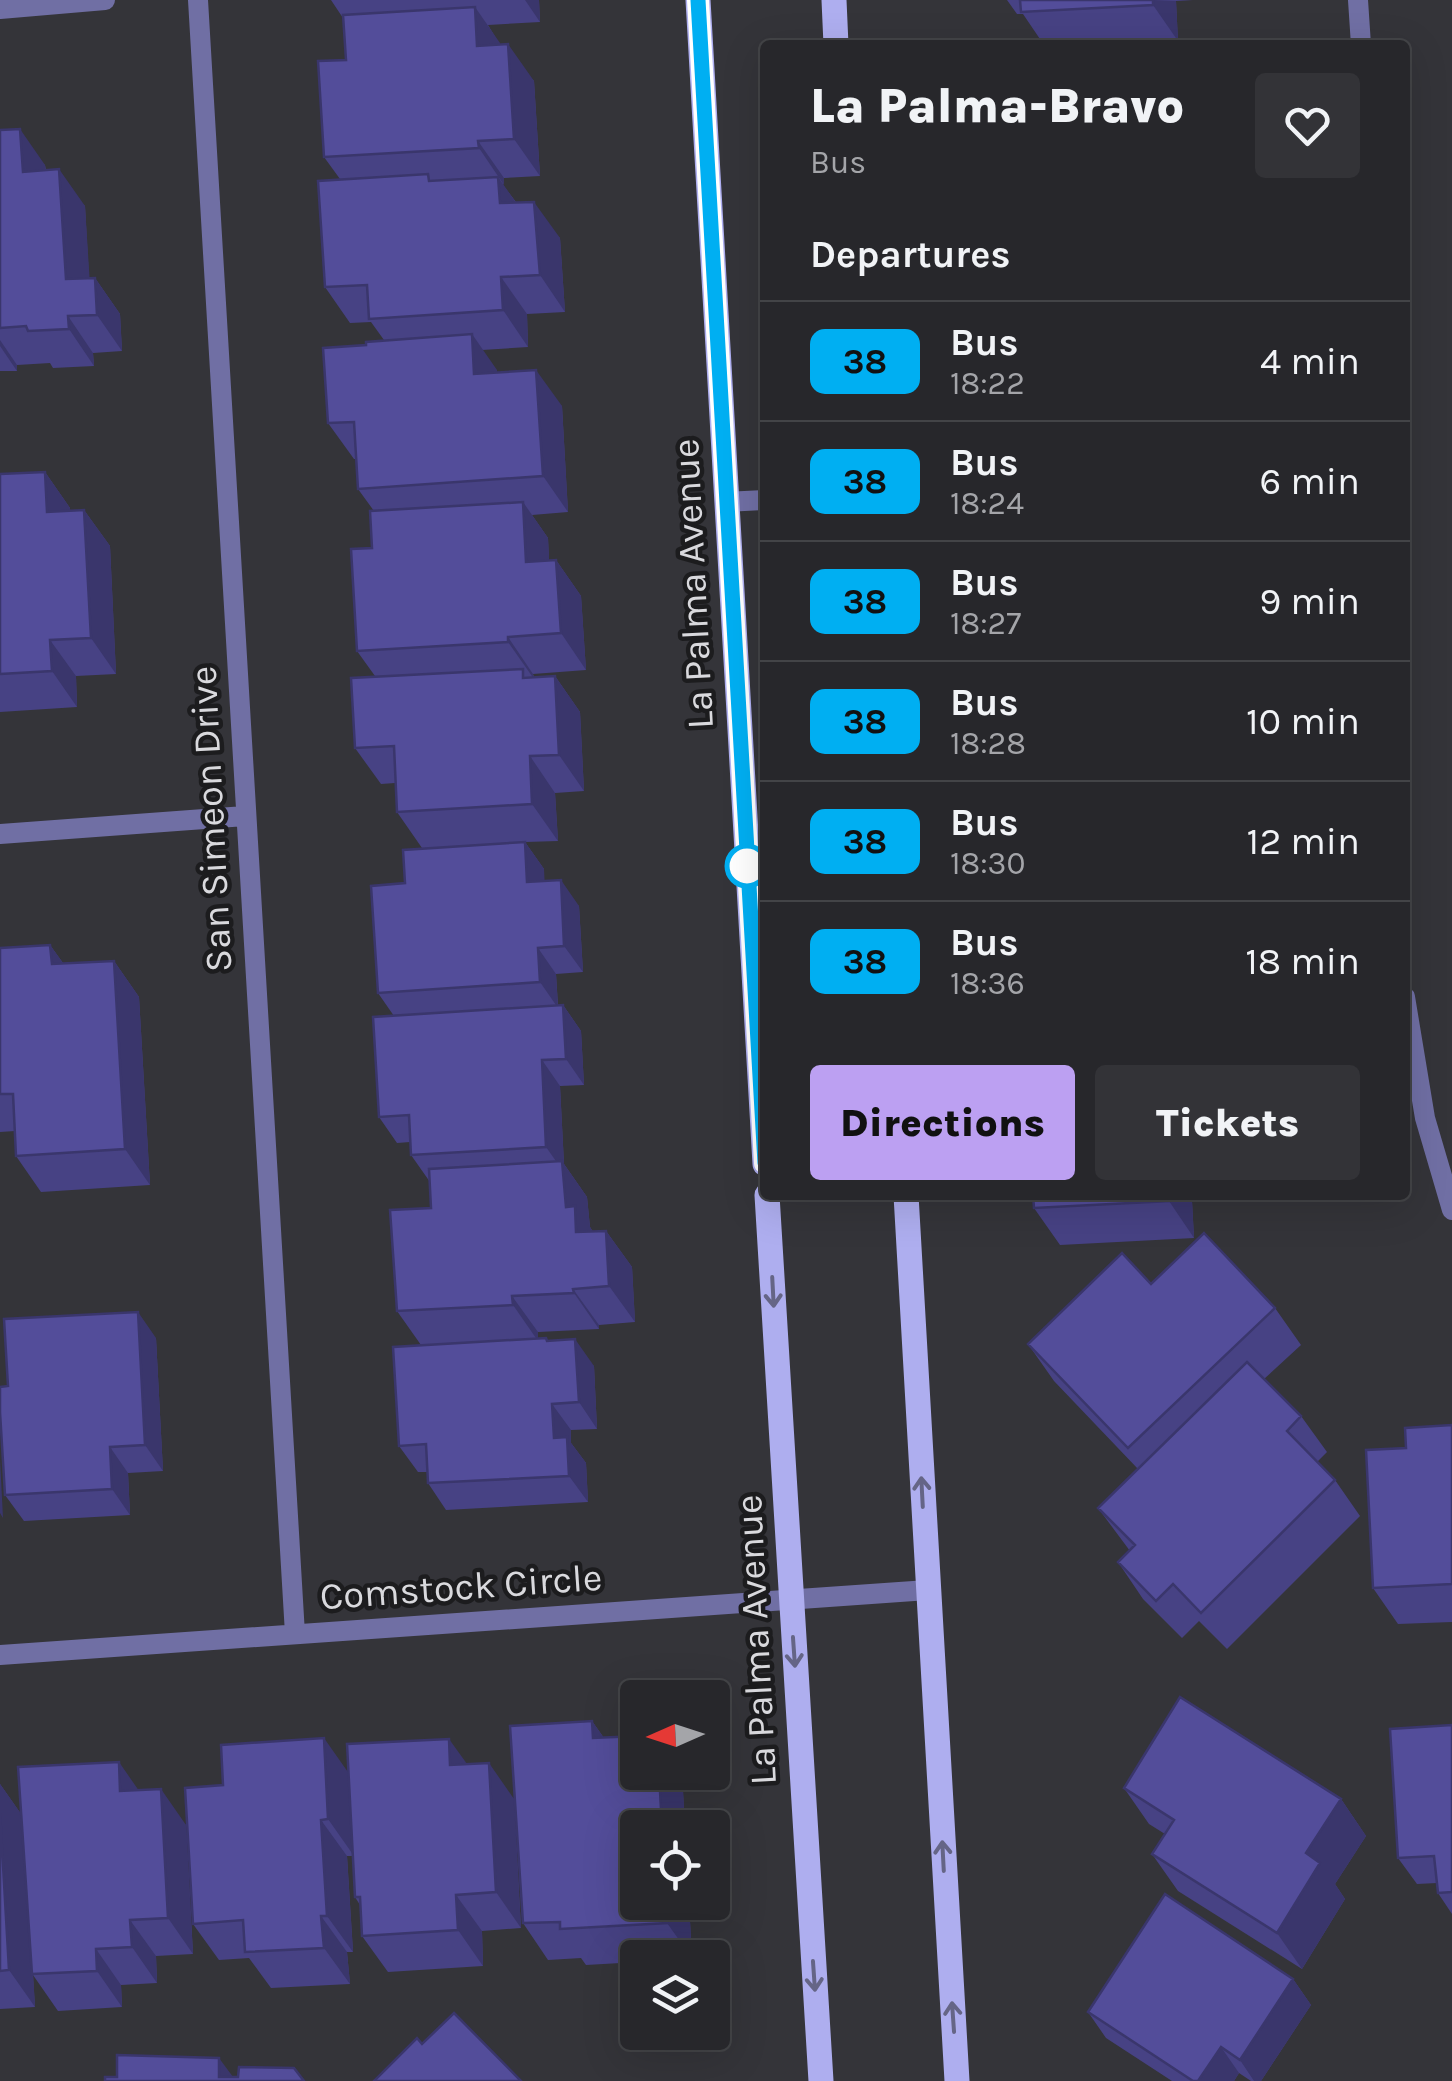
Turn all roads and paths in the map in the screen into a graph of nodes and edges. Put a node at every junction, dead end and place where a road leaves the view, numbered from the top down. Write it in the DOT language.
graph roads {
  1 [pos="105,0"];
  2 [pos="198,0"];
  3 [pos="698,0"];
  4 [pos="834,0"];
  5 [pos="1358,0"];
  6 [pos="0,9"];
  7 [pos="836,40"];
  8 [pos="1360,40"];
  9 [pos="760,500"];
  10 [pos="725,502"];
  11 [pos="245,816"];
  12 [pos="0,834"];
  13 [pos="1410,1026"];
  14 [pos="760,1081"];
  15 [pos="767,1200"];
  16 [pos="906,1200"];
  17 [pos="1451,1209"];
  18 [pos="928,1590"];
  19 [pos="791,1599"];
  20 [pos="295,1634"];
  21 [pos="0,1655"];
  22 [pos="821,2081"];
  23 [pos="957,2081"];
  1 -- 6 [label="street"];
  2 -- 11 [label="street, San Simeon Drive"];
  3 -- 10 [label="main road, La Palma Avenue"];
  4 -- 7 [label="main road"];
  5 -- 8 [label="street"];
  9 -- 10 [label="street"];
  10 -- 14 [label="main road, La Palma Avenue"];
  11 -- 12 [label="street"];
  11 -- 20 [label="street, San Simeon Drive"];
  13 -- 17 [label="street"];
  15 -- 19 [label="main road, La Palma Avenue, one-way"];
  18 -- 16 [label="main road, one-way"];
  18 -- 19 [label="street, Comstock Circle"];
  23 -- 18 [label="main road, one-way"];
  19 -- 20 [label="street, Comstock Circle"];
  19 -- 22 [label="main road, La Palma Avenue, one-way"];
  20 -- 21 [label="street, Comstock Circle"];
}
